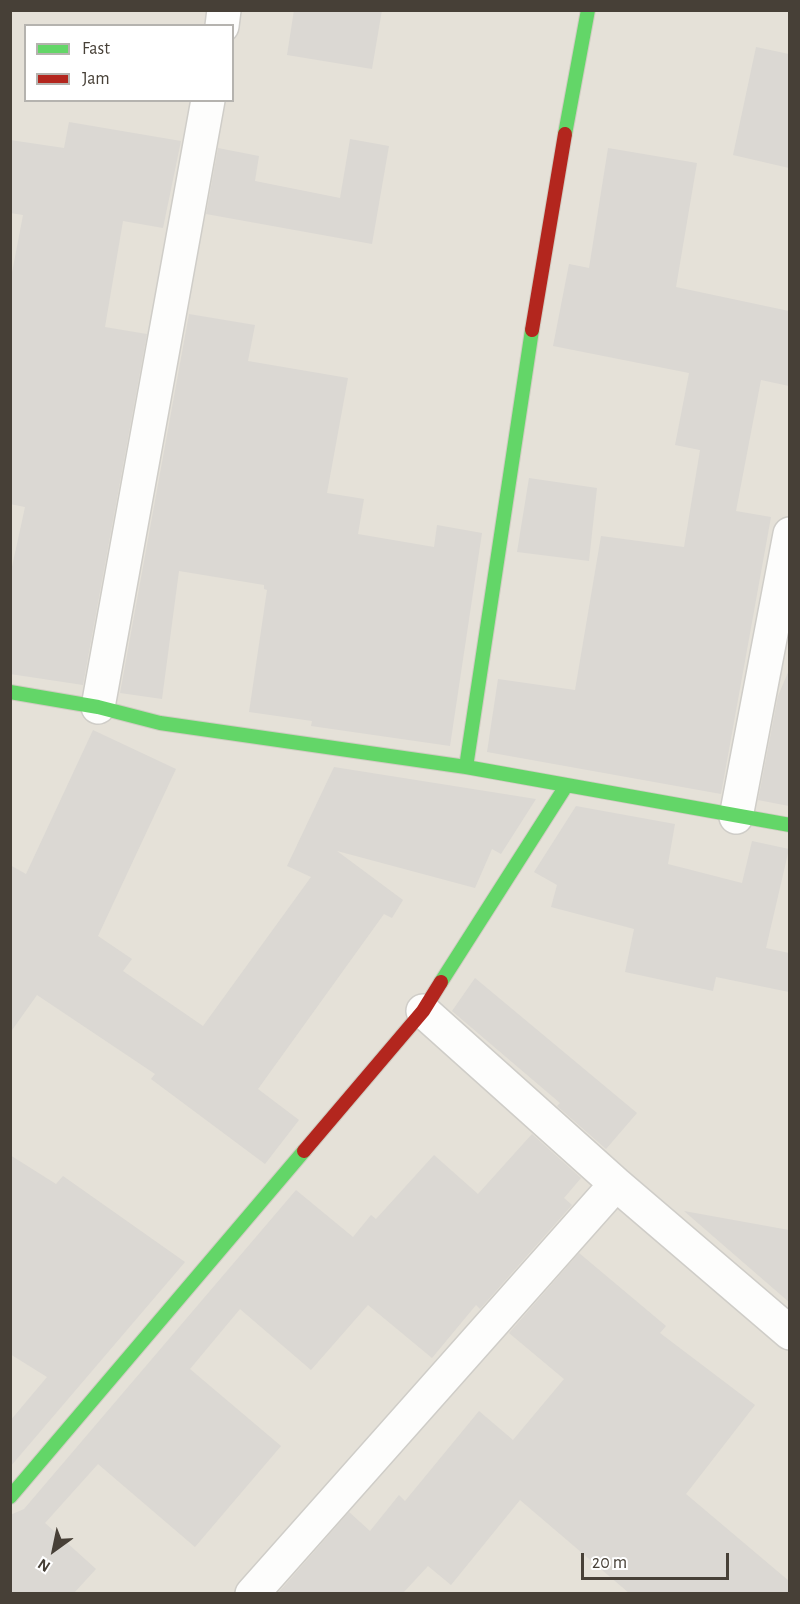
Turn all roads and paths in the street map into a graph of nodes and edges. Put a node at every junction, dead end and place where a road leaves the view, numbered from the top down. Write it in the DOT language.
graph roads {
  1 [pos="588,10"];
  2 [pos="208,102"];
  3 [pos="789,534"];
  4 [pos="10,692"];
  5 [pos="98,707"];
  6 [pos="466,767"];
  7 [pos="566,786"];
  8 [pos="736,817"];
  9 [pos="789,825"];
  10 [pos="423,1011"];
  11 [pos="616,1184"];
  12 [pos="789,1333"];
  13 [pos="10,1497"];
  14 [pos="252,1593"];
  1 -- 6 [label="street"];
  2 -- 5 [label="street"];
  3 -- 8 [label="street"];
  4 -- 5 [label="street"];
  5 -- 6 [label="street"];
  6 -- 7 [label="street"];
  7 -- 8 [label="street"];
  7 -- 10 [label="street"];
  8 -- 9 [label="street"];
  10 -- 11 [label="street"];
  10 -- 13 [label="street"];
  11 -- 12 [label="street"];
  11 -- 14 [label="street"];
}
